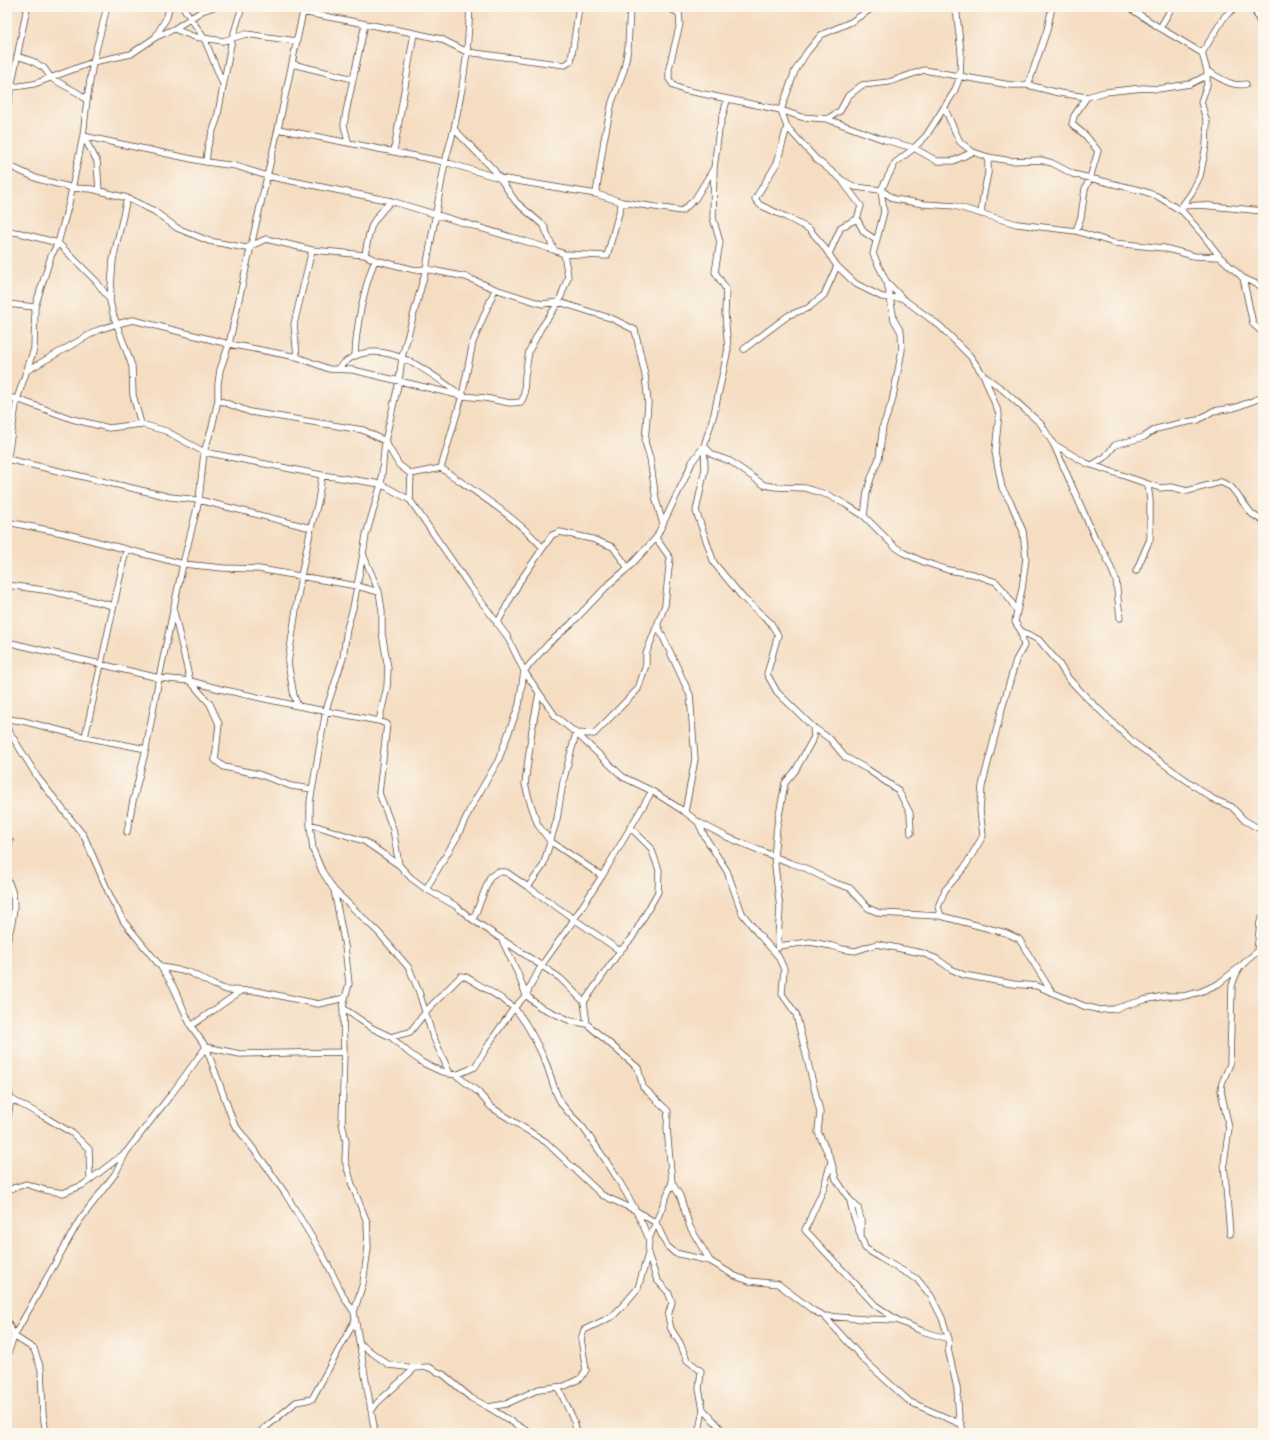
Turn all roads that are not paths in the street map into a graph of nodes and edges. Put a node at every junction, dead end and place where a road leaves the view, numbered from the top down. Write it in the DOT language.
graph roads {
  1 [pos="27,7"];
  2 [pos="107,7"];
  3 [pos="169,7"];
  4 [pos="183,7"];
  5 [pos="214,7"];
  6 [pos="242,7"];
  7 [pos="470,7"];
  8 [pos="579,7"];
  9 [pos="630,7"];
  10 [pos="668,7"];
  11 [pos="874,7"];
  12 [pos="956,7"];
  13 [pos="1052,7"];
  14 [pos="1128,7"];
  15 [pos="1172,7"];
  16 [pos="1236,7"];
  17 [pos="1255,7"];
  18 [pos="303,10"];
  19 [pos="678,10"];
  20 [pos="191,17"];
  21 [pos="365,24"];
  22 [pos="1263,26"];
  23 [pos="1160,28"];
  24 [pos="174,29"];
  25 [pos="414,33"];
  26 [pos="156,37"];
  27 [pos="204,38"];
  28 [pos="232,39"];
  29 [pos="296,42"];
  30 [pos="467,52"];
  31 [pos="1202,53"];
  32 [pos="17,56"];
  33 [pos="94,62"];
  34 [pos="292,64"];
  35 [pos="1207,73"];
  36 [pos="960,77"];
  37 [pos="51,78"];
  38 [pos="353,79"];
  39 [pos="1246,84"];
  40 [pos="224,85"];
  41 [pos="1028,85"];
  42 [pos="9,88"];
  43 [pos="1087,97"];
  44 [pos="87,100"];
  45 [pos="727,100"];
  46 [pos="944,107"];
  47 [pos="7,108"];
  48 [pos="781,110"];
  49 [pos="827,118"];
  50 [pos="787,127"];
  51 [pos="278,129"];
  52 [pos="454,129"];
  53 [pos="83,136"];
  54 [pos="348,142"];
  55 [pos="914,148"];
  56 [pos="394,151"];
  57 [pos="973,152"];
  58 [pos="988,157"];
  59 [pos="206,162"];
  60 [pos="445,162"];
  61 [pos="7,165"];
  62 [pos="714,168"];
  63 [pos="267,176"];
  64 [pos="500,178"];
  65 [pos="1090,178"];
  66 [pos="842,180"];
  67 [pos="73,188"];
  68 [pos="881,190"];
  69 [pos="99,191"];
  70 [pos="596,194"];
  71 [pos="127,198"];
  72 [pos="391,201"];
  73 [pos="622,202"];
  74 [pos="1183,209"];
  75 [pos="1263,211"];
  76 [pos="981,214"];
  77 [pos="436,215"];
  78 [pos="857,219"];
  79 [pos="7,231"];
  80 [pos="1076,231"];
  81 [pos="876,240"];
  82 [pos="58,243"];
  83 [pos="251,244"];
  84 [pos="312,250"];
  85 [pos="554,250"];
  86 [pos="564,254"];
  87 [pos="829,254"];
  88 [pos="365,255"];
  89 [pos="1220,257"];
  90 [pos="375,260"];
  91 [pos="837,266"];
  92 [pos="426,269"];
  93 [pos="1243,278"];
  94 [pos="886,281"];
  95 [pos="1263,287"];
  96 [pos="495,289"];
  97 [pos="890,297"];
  98 [pos="902,298"];
  99 [pos="110,301"];
  100 [pos="559,302"];
  101 [pos="7,304"];
  102 [pos="35,307"];
  103 [pos="117,324"];
  104 [pos="1263,333"];
  105 [pos="229,344"];
  106 [pos="744,349"];
  107 [pos="355,356"];
  108 [pos="297,357"];
  109 [pos="402,357"];
  110 [pos="338,368"];
  111 [pos="28,370"];
  112 [pos="984,376"];
  113 [pos="398,381"];
  114 [pos="462,396"];
  115 [pos="7,397"];
  116 [pos="1263,397"];
  117 [pos="17,399"];
  118 [pos="218,400"];
  119 [pos="141,424"];
  120 [pos="385,441"];
  121 [pos="1054,445"];
  122 [pos="704,446"];
  123 [pos="204,452"];
  124 [pos="7,460"];
  125 [pos="1092,465"];
  126 [pos="441,468"];
  127 [pos="411,474"];
  128 [pos="322,475"];
  129 [pos="381,484"];
  130 [pos="1148,485"];
  131 [pos="199,500"];
  132 [pos="410,500"];
  133 [pos="864,516"];
  134 [pos="1263,521"];
  135 [pos="7,522"];
  136 [pos="663,524"];
  137 [pos="311,528"];
  138 [pos="656,538"];
  139 [pos="542,547"];
  140 [pos="126,550"];
  141 [pos="363,554"];
  142 [pos="183,564"];
  143 [pos="628,568"];
  144 [pos="1136,571"];
  145 [pos="301,576"];
  146 [pos="7,585"];
  147 [pos="357,586"];
  148 [pos="379,592"];
  149 [pos="114,606"];
  150 [pos="174,610"];
  151 [pos="1018,611"];
  152 [pos="1120,618"];
  153 [pos="497,624"];
  154 [pos="658,626"];
  155 [pos="1021,631"];
  156 [pos="7,642"];
  157 [pos="101,664"];
  158 [pos="524,671"];
  159 [pos="159,678"];
  160 [pos="190,681"];
  161 [pos="539,693"];
  162 [pos="298,706"];
  163 [pos="326,710"];
  164 [pos="7,719"];
  165 [pos="379,720"];
  166 [pos="813,727"];
  167 [pos="7,728"];
  168 [pos="576,733"];
  169 [pos="85,737"];
  170 [pos="146,749"];
  171 [pos="312,789"];
  172 [pos="652,791"];
  173 [pos="685,812"];
  174 [pos="698,822"];
  175 [pos="310,824"];
  176 [pos="630,827"];
  177 [pos="1262,831"];
  178 [pos="127,832"];
  179 [pos="911,833"];
  180 [pos="10,840"];
  181 [pos="550,841"];
  182 [pos="7,854"];
  183 [pos="774,857"];
  184 [pos="399,865"];
  185 [pos="602,876"];
  186 [pos="7,879"];
  187 [pos="528,886"];
  188 [pos="334,890"];
  189 [pos="426,890"];
  190 [pos="941,916"];
  191 [pos="1263,918"];
  192 [pos="574,919"];
  193 [pos="473,920"];
  194 [pos="501,938"];
  195 [pos="7,942"];
  196 [pos="778,946"];
  197 [pos="620,951"];
  198 [pos="778,956"];
  199 [pos="541,966"];
  200 [pos="1241,966"];
  201 [pos="161,967"];
  202 [pos="241,991"];
  203 [pos="1051,991"];
  204 [pos="526,995"];
  205 [pos="345,998"];
  206 [pos="584,1002"];
  207 [pos="343,1008"];
  208 [pos="514,1008"];
  209 [pos="426,1012"];
  210 [pos="587,1024"];
  211 [pos="191,1026"];
  212 [pos="391,1037"];
  213 [pos="206,1047"];
  214 [pos="344,1052"];
  215 [pos="453,1075"];
  216 [pos="7,1084"];
  217 [pos="11,1099"];
  218 [pos="7,1122"];
  219 [pos="127,1151"];
  220 [pos="831,1160"];
  221 [pos="90,1180"];
  222 [pos="672,1183"];
  223 [pos="7,1190"];
  224 [pos="635,1210"];
  225 [pos="656,1223"];
  226 [pos="1230,1234"];
  227 [pos="649,1239"];
  228 [pos="648,1254"];
  229 [pos="710,1261"];
  230 [pos="354,1312"];
  231 [pos="824,1316"];
  232 [pos="7,1320"];
  233 [pos="355,1320"];
  234 [pos="897,1320"];
  235 [pos="14,1336"];
  236 [pos="949,1339"];
  237 [pos="360,1344"];
  238 [pos="7,1357"];
  239 [pos="415,1368"];
  240 [pos="558,1387"];
  241 [pos="488,1407"];
  242 [pos="703,1409"];
  243 [pos="372,1410"];
  244 [pos="961,1424"];
  245 [pos="46,1433"];
  246 [pos="259,1433"];
  247 [pos="375,1433"];
  248 [pos="530,1433"];
  249 [pos="577,1433"];
  250 [pos="697,1433"];
  251 [pos="725,1433"];
  252 [pos="964,1433"];
  1 -- 32 [label="street"];
  2 -- 33 [label="street"];
  3 -- 26 [label="street"];
  4 -- 20 [label="street"];
  5 -- 20 [label="street"];
  6 -- 28 [label="street"];
  7 -- 30 [label="street"];
  8 -- 30 [label="street"];
  9 -- 70 [label="street"];
  10 -- 19 [label="street"];
  11 -- 48 [label="street"];
  12 -- 36 [label="street"];
  13 -- 41 [label="street"];
  14 -- 23 [label="street"];
  15 -- 23 [label="street"];
  16 -- 31 [label="street"];
  17 -- 22 [label="main road"];
  18 -- 21 [label="street"];
  18 -- 29 [label="street"];
  19 -- 45 [label="street"];
  20 -- 24 [label="street"];
  20 -- 27 [label="street"];
  21 -- 25 [label="street"];
  21 -- 38 [label="street"];
  23 -- 31 [label="street"];
  24 -- 26 [label="street"];
  24 -- 27 [label="street"];
  25 -- 30 [label="street"];
  25 -- 56 [label="street"];
  26 -- 33 [label="street"];
  27 -- 28 [label="street"];
  27 -- 40 [label="street"];
  28 -- 29 [label="street"];
  28 -- 40 [label="street"];
  29 -- 34 [label="street"];
  30 -- 52 [label="street"];
  31 -- 35 [label="street"];
  32 -- 37 [label="street"];
  32 -- 42 [label="street"];
  33 -- 37 [label="street"];
  33 -- 44 [label="street"];
  34 -- 38 [label="street"];
  34 -- 51 [label="street"];
  35 -- 39 [label="street"];
  35 -- 43 [label="street"];
  35 -- 74 [label="street"];
  36 -- 41 [label="street"];
  36 -- 46 [label="street"];
  36 -- 49 [label="street"];
  37 -- 42 [label="street"];
  37 -- 44 [label="street"];
  38 -- 54 [label="street"];
  40 -- 59 [label="street"];
  41 -- 43 [label="street"];
  42 -- 47 [label="street"];
  43 -- 65 [label="street"];
  44 -- 53 [label="street"];
  45 -- 48 [label="street"];
  45 -- 62 [label="street"];
  46 -- 55 [label="street"];
  46 -- 57 [label="street"];
  48 -- 49 [label="street"];
  48 -- 50 [label="street"];
  49 -- 55 [label="street"];
  50 -- 66 [label="street"];
  50 -- 87 [label="street"];
  51 -- 54 [label="street"];
  51 -- 63 [label="street"];
  52 -- 60 [label="street"];
  52 -- 64 [label="street"];
  53 -- 59 [label="street"];
  53 -- 67 [label="street"];
  53 -- 69 [label="street"];
  54 -- 56 [label="street"];
  55 -- 57 [label="street"];
  55 -- 68 [label="street"];
  56 -- 60 [label="street"];
  57 -- 58 [label="street"];
  58 -- 65 [label="street"];
  58 -- 76 [label="street"];
  59 -- 63 [label="street"];
  60 -- 64 [label="street"];
  60 -- 77 [label="street"];
  61 -- 67 [label="street"];
  62 -- 73 [label="street"];
  62 -- 122 [label="street"];
  63 -- 72 [label="street"];
  63 -- 83 [label="street"];
  64 -- 70 [label="street"];
  64 -- 85 [label="street"];
  65 -- 74 [label="street"];
  65 -- 80 [label="street"];
  66 -- 68 [label="street"];
  66 -- 78 [label="street"];
  67 -- 69 [label="street"];
  67 -- 82 [label="street"];
  68 -- 76 [label="street"];
  68 -- 81 [label="street"];
  69 -- 71 [label="street"];
  70 -- 73 [label="street"];
  71 -- 83 [label="street"];
  71 -- 99 [label="street"];
  72 -- 77 [label="street"];
  72 -- 88 [label="street"];
  73 -- 86 [label="street"];
  74 -- 75 [label="street"];
  74 -- 89 [label="street"];
  76 -- 80 [label="street"];
  77 -- 85 [label="street"];
  77 -- 92 [label="street"];
  78 -- 81 [label="street"];
  78 -- 87 [label="street"];
  79 -- 82 [label="street"];
  80 -- 89 [label="street"];
  81 -- 94 [label="street"];
  82 -- 99 [label="street"];
  82 -- 102 [label="street"];
  83 -- 84 [label="street"];
  83 -- 105 [label="street"];
  84 -- 88 [label="street"];
  84 -- 108 [label="street"];
  85 -- 86 [label="street"];
  86 -- 100 [label="street"];
  87 -- 91 [label="street"];
  88 -- 90 [label="street"];
  89 -- 93 [label="street"];
  90 -- 92 [label="street"];
  90 -- 107 [label="street"];
  91 -- 97 [label="street"];
  91 -- 106 [label="street"];
  92 -- 96 [label="street"];
  92 -- 109 [label="street"];
  93 -- 95 [label="street"];
  93 -- 104 [label="street"];
  94 -- 97 [label="street"];
  94 -- 98 [label="street"];
  96 -- 100 [label="street"];
  96 -- 114 [label="street"];
  97 -- 98 [label="street"];
  97 -- 133 [label="street"];
  98 -- 112 [label="street"];
  99 -- 103 [label="street"];
  100 -- 114 [label="street"];
  100 -- 136 [label="street"];
  101 -- 102 [label="street"];
  102 -- 111 [label="street"];
  103 -- 105 [label="street"];
  103 -- 111 [label="street"];
  103 -- 119 [label="street"];
  105 -- 108 [label="street"];
  105 -- 118 [label="street"];
  107 -- 109 [label="street"];
  107 -- 110 [label="street"];
  108 -- 110 [label="street"];
  109 -- 113 [label="street"];
  109 -- 114 [label="street"];
  110 -- 113 [label="street"];
  111 -- 117 [label="street"];
  112 -- 121 [label="street"];
  112 -- 151 [label="street"];
  113 -- 114 [label="street"];
  113 -- 120 [label="street"];
  114 -- 126 [label="street"];
  115 -- 117 [label="street"];
  116 -- 125 [label="street"];
  117 -- 119 [label="street"];
  117 -- 124 [label="street"];
  118 -- 120 [label="street"];
  118 -- 123 [label="street"];
  119 -- 123 [label="street"];
  120 -- 127 [label="street"];
  120 -- 129 [label="street"];
  121 -- 125 [label="street"];
  121 -- 152 [label="street"];
  122 -- 133 [label="street"];
  122 -- 136 [label="street"];
  122 -- 166 [label="street"];
  123 -- 128 [label="street"];
  123 -- 131 [label="street"];
  124 -- 131 [label="street"];
  125 -- 130 [label="street"];
  126 -- 127 [label="street"];
  126 -- 139 [label="street"];
  127 -- 132 [label="street"];
  128 -- 129 [label="street"];
  128 -- 137 [label="street"];
  129 -- 132 [label="street"];
  129 -- 141 [label="street"];
  130 -- 134 [label="street"];
  130 -- 144 [label="street"];
  131 -- 137 [label="street"];
  131 -- 142 [label="street"];
  132 -- 153 [label="street"];
  133 -- 151 [label="street"];
  135 -- 140 [label="street"];
  136 -- 138 [label="street"];
  137 -- 145 [label="street"];
  138 -- 143 [label="street"];
  138 -- 154 [label="street"];
  139 -- 143 [label="street"];
  139 -- 153 [label="street"];
  140 -- 142 [label="street"];
  140 -- 149 [label="street"];
  141 -- 147 [label="street"];
  141 -- 148 [label="street"];
  142 -- 145 [label="street"];
  142 -- 150 [label="street"];
  143 -- 158 [label="street"];
  145 -- 147 [label="street"];
  145 -- 162 [label="street"];
  146 -- 149 [label="street"];
  147 -- 148 [label="street"];
  147 -- 163 [label="street"];
  148 -- 165 [label="street"];
  149 -- 157 [label="street"];
  150 -- 159 [label="street"];
  150 -- 160 [label="street"];
  151 -- 155 [label="street"];
  153 -- 158 [label="street"];
  154 -- 168 [label="street"];
  154 -- 173 [label="street"];
  155 -- 177 [label="street"];
  155 -- 190 [label="street"];
  156 -- 157 [label="street"];
  157 -- 159 [label="street"];
  157 -- 169 [label="street"];
  158 -- 161 [label="street"];
  158 -- 189 [label="street"];
  159 -- 160 [label="street"];
  159 -- 170 [label="street"];
  160 -- 162 [label="street"];
  160 -- 171 [label="street"];
  161 -- 168 [label="street"];
  161 -- 181 [label="street"];
  162 -- 163 [label="street"];
  163 -- 165 [label="street"];
  163 -- 171 [label="street"];
  164 -- 169 [label="street"];
  165 -- 184 [label="street"];
  166 -- 179 [label="street"];
  166 -- 183 [label="street"];
  167 -- 201 [label="street"];
  168 -- 172 [label="street"];
  168 -- 181 [label="street"];
  169 -- 170 [label="street"];
  170 -- 178 [label="street"];
  171 -- 175 [label="street"];
  172 -- 173 [label="street"];
  172 -- 176 [label="street"];
  173 -- 174 [label="street"];
  174 -- 183 [label="street"];
  174 -- 198 [label="street"];
  175 -- 184 [label="street"];
  175 -- 188 [label="street"];
  176 -- 185 [label="street"];
  176 -- 197 [label="street"];
  180 -- 182 [label="street"];
  181 -- 185 [label="street"];
  181 -- 187 [label="street"];
  183 -- 190 [label="street"];
  183 -- 196 [label="street"];
  184 -- 189 [label="street"];
  185 -- 192 [label="street"];
  186 -- 195 [label="street"];
  187 -- 192 [label="street"];
  187 -- 193 [label="street"];
  188 -- 205 [label="street"];
  188 -- 209 [label="street"];
  189 -- 193 [label="street"];
  190 -- 203 [label="street"];
  191 -- 200 [label="street"];
  192 -- 197 [label="street"];
  192 -- 199 [label="street"];
  193 -- 194 [label="street"];
  194 -- 199 [label="street"];
  194 -- 204 [label="street"];
  196 -- 198 [label="street"];
  196 -- 203 [label="street"];
  197 -- 206 [label="street"];
  198 -- 220 [label="street"];
  199 -- 204 [label="street"];
  199 -- 206 [label="street"];
  200 -- 203 [label="street"];
  200 -- 226 [label="street"];
  201 -- 202 [label="street"];
  201 -- 211 [label="street"];
  202 -- 205 [label="street"];
  202 -- 211 [label="street"];
  204 -- 208 [label="street"];
  204 -- 210 [label="street"];
  205 -- 207 [label="street"];
  206 -- 210 [label="street"];
  207 -- 212 [label="street"];
  207 -- 214 [label="street"];
  208 -- 209 [label="street"];
  208 -- 215 [label="street"];
  208 -- 224 [label="street"];
  209 -- 212 [label="street"];
  209 -- 215 [label="street"];
  210 -- 222 [label="street"];
  211 -- 213 [label="street"];
  212 -- 215 [label="street"];
  213 -- 214 [label="street"];
  213 -- 219 [label="street"];
  213 -- 230 [label="street"];
  214 -- 230 [label="street"];
  215 -- 224 [label="street"];
  216 -- 217 [label="street"];
  217 -- 218 [label="street"];
  217 -- 221 [label="street"];
  219 -- 221 [label="street"];
  219 -- 235 [label="street"];
  220 -- 234 [label="street"];
  220 -- 236 [label="street"];
  221 -- 223 [label="street"];
  222 -- 225 [label="street"];
  222 -- 229 [label="street"];
  224 -- 225 [label="street"];
  224 -- 227 [label="street"];
  225 -- 227 [label="street"];
  225 -- 229 [label="street"];
  227 -- 228 [label="street"];
  228 -- 240 [label="street"];
  228 -- 242 [label="street"];
  229 -- 231 [label="street"];
  230 -- 233 [label="street"];
  231 -- 234 [label="street"];
  231 -- 244 [label="street"];
  232 -- 235 [label="street"];
  233 -- 237 [label="street"];
  233 -- 246 [label="street"];
  234 -- 236 [label="street"];
  235 -- 238 [label="street"];
  235 -- 245 [label="street"];
  236 -- 244 [label="street"];
  237 -- 239 [label="street"];
  237 -- 243 [label="street"];
  239 -- 241 [label="street"];
  239 -- 243 [label="street"];
  240 -- 241 [label="street"];
  240 -- 249 [label="street"];
  241 -- 248 [label="street"];
  242 -- 250 [label="street"];
  242 -- 251 [label="street"];
  243 -- 247 [label="street"];
  244 -- 252 [label="street"];
}
